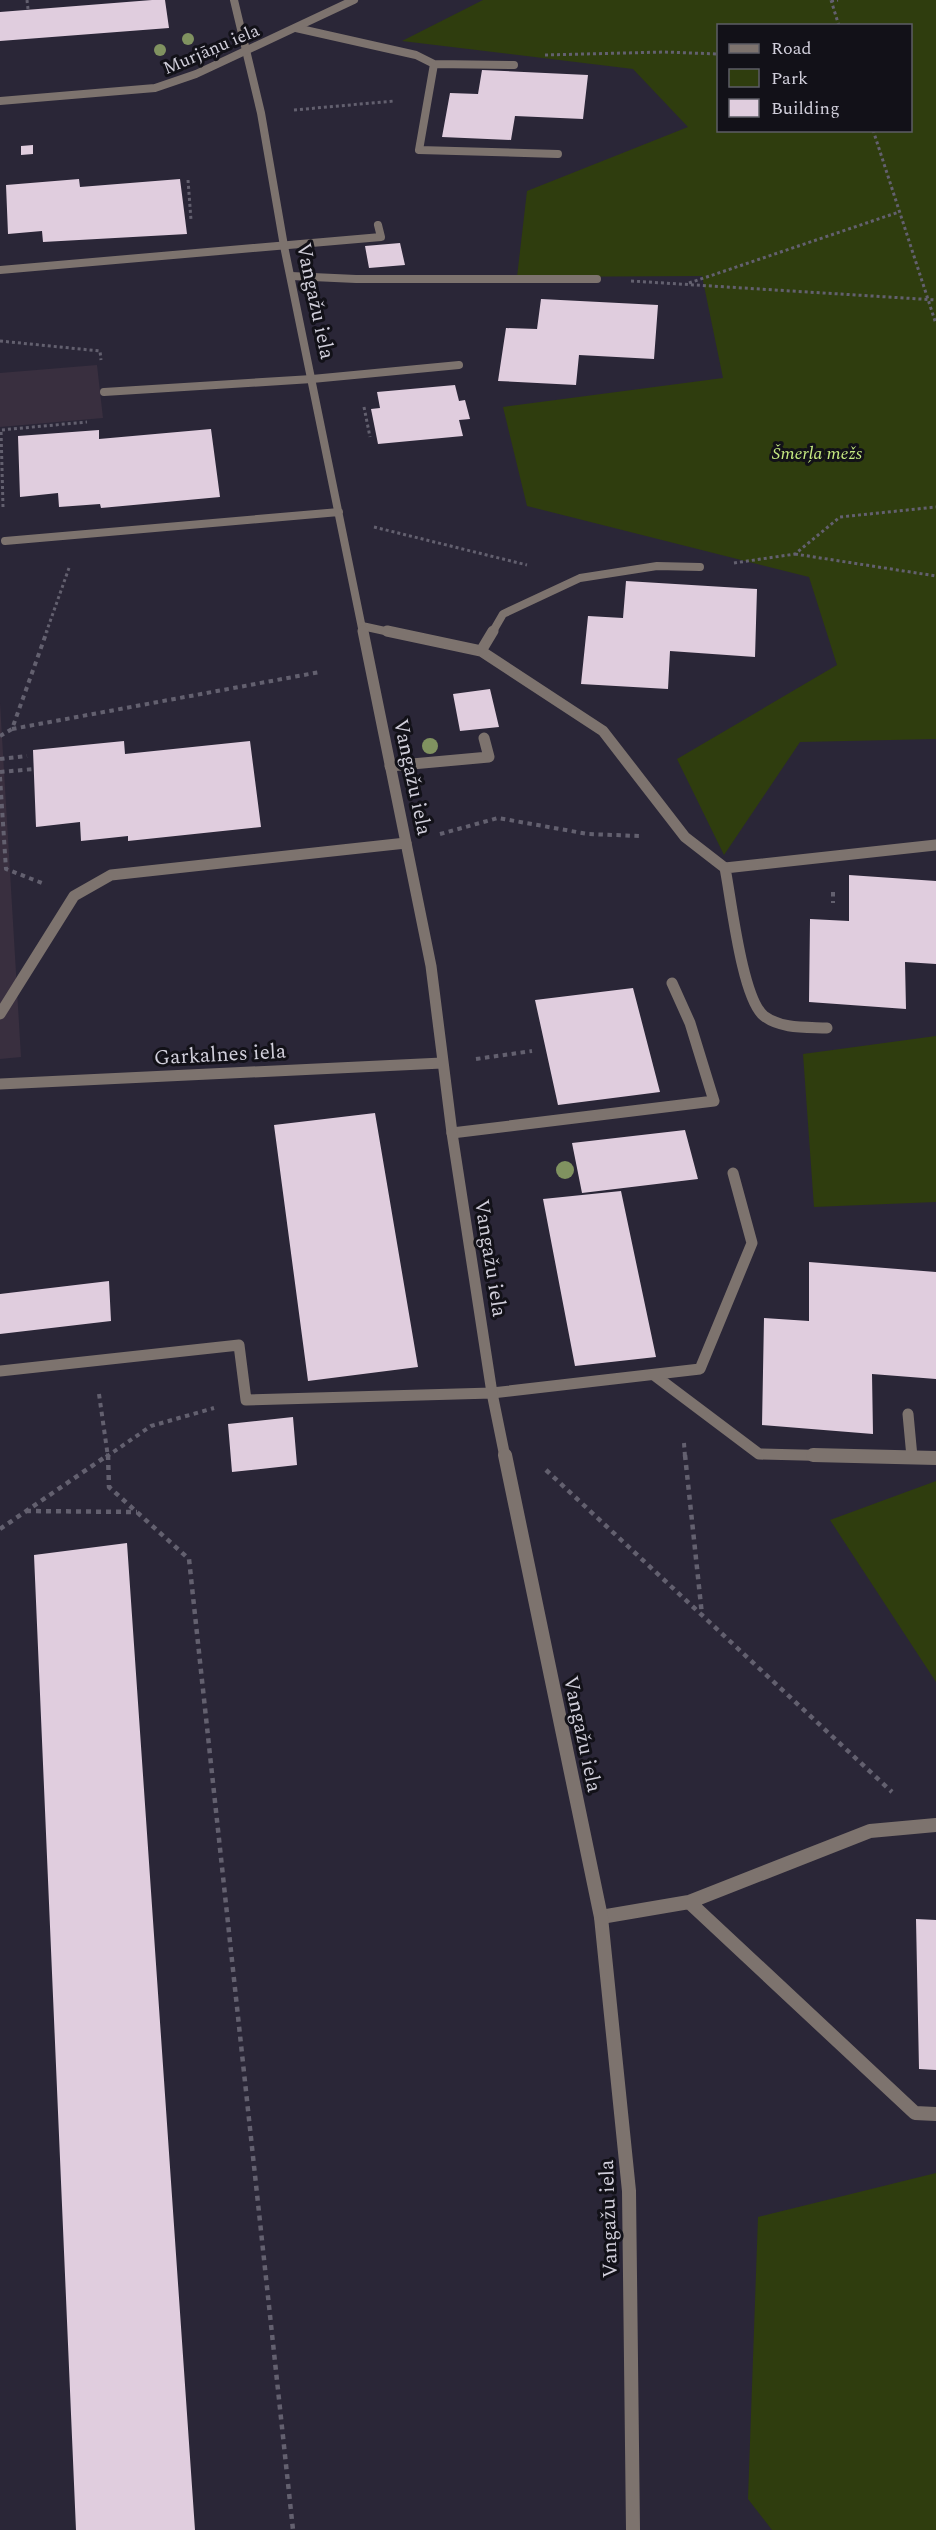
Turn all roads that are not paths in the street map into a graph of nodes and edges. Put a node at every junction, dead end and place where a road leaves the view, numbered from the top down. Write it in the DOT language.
graph roads {
  1 [pos="234,0"];
  2 [pos="354,0"];
  3 [pos="296,28"];
  4 [pos="245,51"];
  5 [pos="434,64"];
  6 [pos="514,65"];
  7 [pos="0,101"];
  8 [pos="558,154"];
  9 [pos="378,225"];
  10 [pos="284,246"];
  11 [pos="0,270"];
  12 [pos="291,276"];
  13 [pos="597,279"];
  14 [pos="459,365"];
  15 [pos="312,379"];
  16 [pos="105,392"];
  17 [pos="339,512"];
  18 [pos="4,541"];
  19 [pos="700,567"];
  20 [pos="362,626"];
  21 [pos="481,651"];
  22 [pos="484,738"];
  23 [pos="390,766"];
  24 [pos="406,843"];
  25 [pos="936,845"];
  26 [pos="725,868"];
  27 [pos="672,983"];
  28 [pos="0,1014"];
  29 [pos="827,1028"];
  30 [pos="442,1063"];
  31 [pos="0,1084"];
  32 [pos="452,1133"];
  33 [pos="734,1173"];
  34 [pos="0,1371"];
  35 [pos="654,1375"];
  36 [pos="492,1393"];
  37 [pos="908,1414"];
  38 [pos="912,1457"];
  39 [pos="936,1458"];
  40 [pos="932,1825"];
  41 [pos="689,1902"];
  42 [pos="601,1917"];
  43 [pos="936,2114"];
  44 [pos="633,2530"];
  1 -- 4 [label="street, Vangažu iela"];
  2 -- 3 [label="street, Murjāņu iela"];
  3 -- 4 [label="street, Murjāņu iela"];
  3 -- 5 [label="street"];
  4 -- 7 [label="street, Murjāņu iela"];
  4 -- 10 [label="street, Vangažu iela"];
  5 -- 6 [label="street"];
  5 -- 8 [label="street"];
  9 -- 10 [label="street"];
  10 -- 11 [label="street"];
  10 -- 12 [label="street, Vangažu iela"];
  12 -- 13 [label="street"];
  12 -- 15 [label="street, Vangažu iela"];
  14 -- 15 [label="street"];
  15 -- 16 [label="street"];
  15 -- 17 [label="street, Vangažu iela"];
  17 -- 18 [label="street"];
  17 -- 20 [label="street, Vangažu iela"];
  19 -- 21 [label="street"];
  20 -- 21 [label="street"];
  20 -- 23 [label="street, Vangažu iela"];
  21 -- 26 [label="street"];
  22 -- 23 [label="street"];
  23 -- 24 [label="street, Vangažu iela"];
  24 -- 28 [label="street"];
  24 -- 30 [label="street, Vangažu iela"];
  25 -- 26 [label="street"];
  26 -- 29 [label="street"];
  27 -- 32 [label="street"];
  30 -- 31 [label="street, Garkalnes iela"];
  30 -- 32 [label="street, Vangažu iela"];
  32 -- 36 [label="street, Vangažu iela"];
  33 -- 35 [label="street"];
  34 -- 36 [label="street"];
  35 -- 36 [label="street"];
  35 -- 38 [label="street"];
  36 -- 42 [label="street, Vangažu iela"];
  37 -- 38 [label="street"];
  38 -- 39 [label="street"];
  40 -- 41 [label="street"];
  41 -- 42 [label="street"];
  41 -- 43 [label="street"];
  42 -- 44 [label="street, Vangažu iela"];
}
